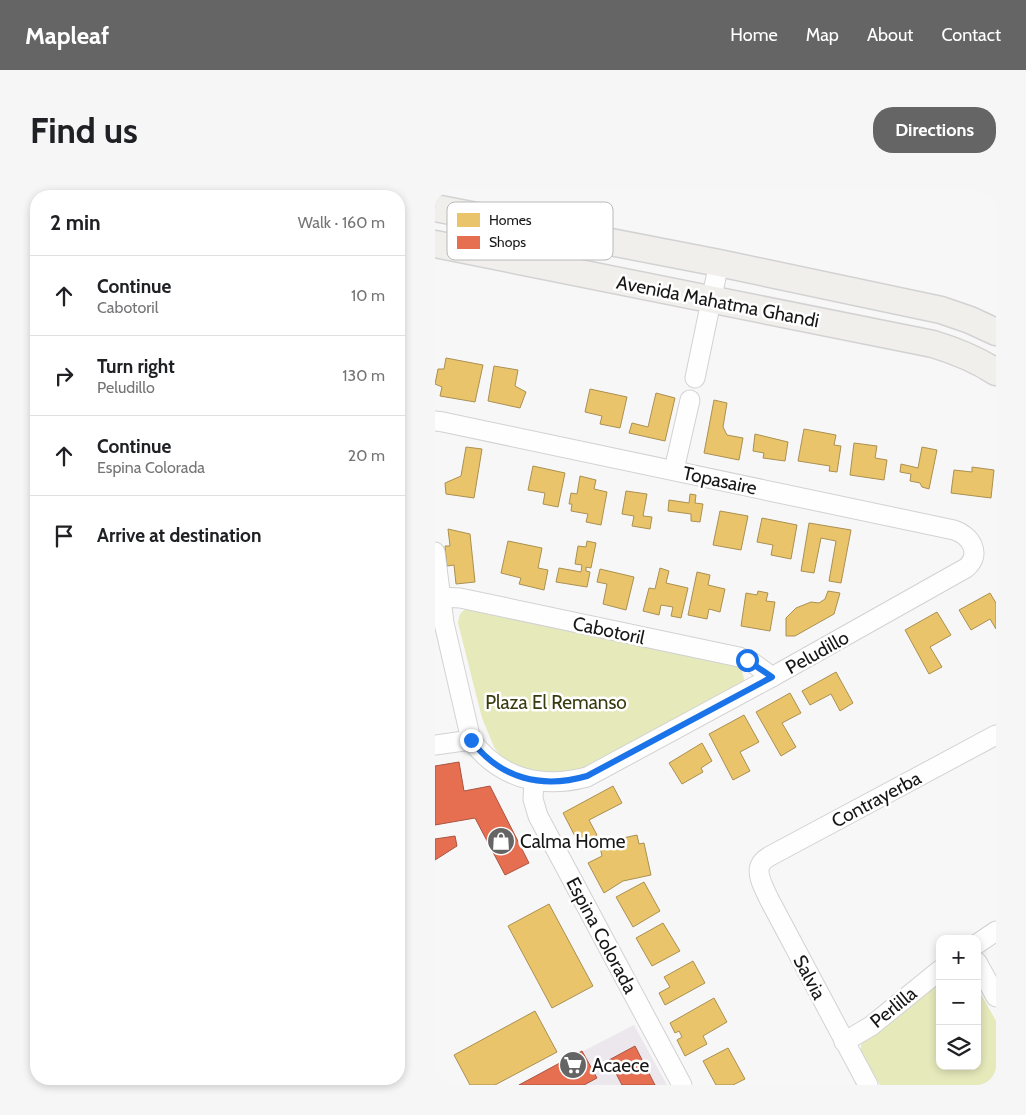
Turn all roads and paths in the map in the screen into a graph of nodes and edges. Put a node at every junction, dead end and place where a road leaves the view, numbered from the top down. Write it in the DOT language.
graph roads {
  1 [pos="613,242"];
  2 [pos="514,260"];
  3 [pos="719,263"];
  4 [pos="711,300"];
  5 [pos="996,332"];
  6 [pos="996,372"];
  7 [pos="695,378"];
  8 [pos="690,400"];
  9 [pos="435,421"];
  10 [pos="674,470"];
  11 [pos="435,552"];
  12 [pos="966,568"];
  13 [pos="440,597"];
  14 [pos="772,677"];
  15 [pos="996,735"];
  16 [pos="471,740"];
  17 [pos="435,745"];
  18 [pos="535,781"];
  19 [pos="759,866"];
  20 [pos="996,931"];
  21 [pos="981,941"];
  22 [pos="981,969"];
  23 [pos="936,973"];
  24 [pos="996,997"];
  25 [pos="844,1042"];
  26 [pos="682,1085"];
  27 [pos="868,1085"];
  1 -- 3 [label="main road, Avenida Mahatma Ghandi"];
  2 -- 4 [label="main road, Avenida Mahatma Ghandi"];
  3 -- 4 [label="street"];
  3 -- 5 [label="main road, Avenida Mahatma Ghandi"];
  4 -- 6 [label="main road, Avenida Mahatma Ghandi"];
  4 -- 7 [label="street"];
  8 -- 10 [label="street"];
  9 -- 10 [label="street, Topasaire"];
  10 -- 12 [label="street, Topasaire"];
  11 -- 13 [label="street"];
  12 -- 14 [label="street, Peludillo"];
  13 -- 14 [label="street, Cabotoril"];
  13 -- 16 [label="street"];
  14 -- 18 [label="street, Peludillo"];
  15 -- 19 [label="street, Contrayerba"];
  16 -- 17 [label="street"];
  16 -- 18 [label="street, Peludillo"];
  18 -- 26 [label="street, Espina Colorada"];
  19 -- 25 [label="street, Salvia"];
  20 -- 21 [label="street"];
  22 -- 24 [label="street"];
  23 -- 25 [label="street, Perlilla"];
  25 -- 27 [label="street, Salvia"];
}
